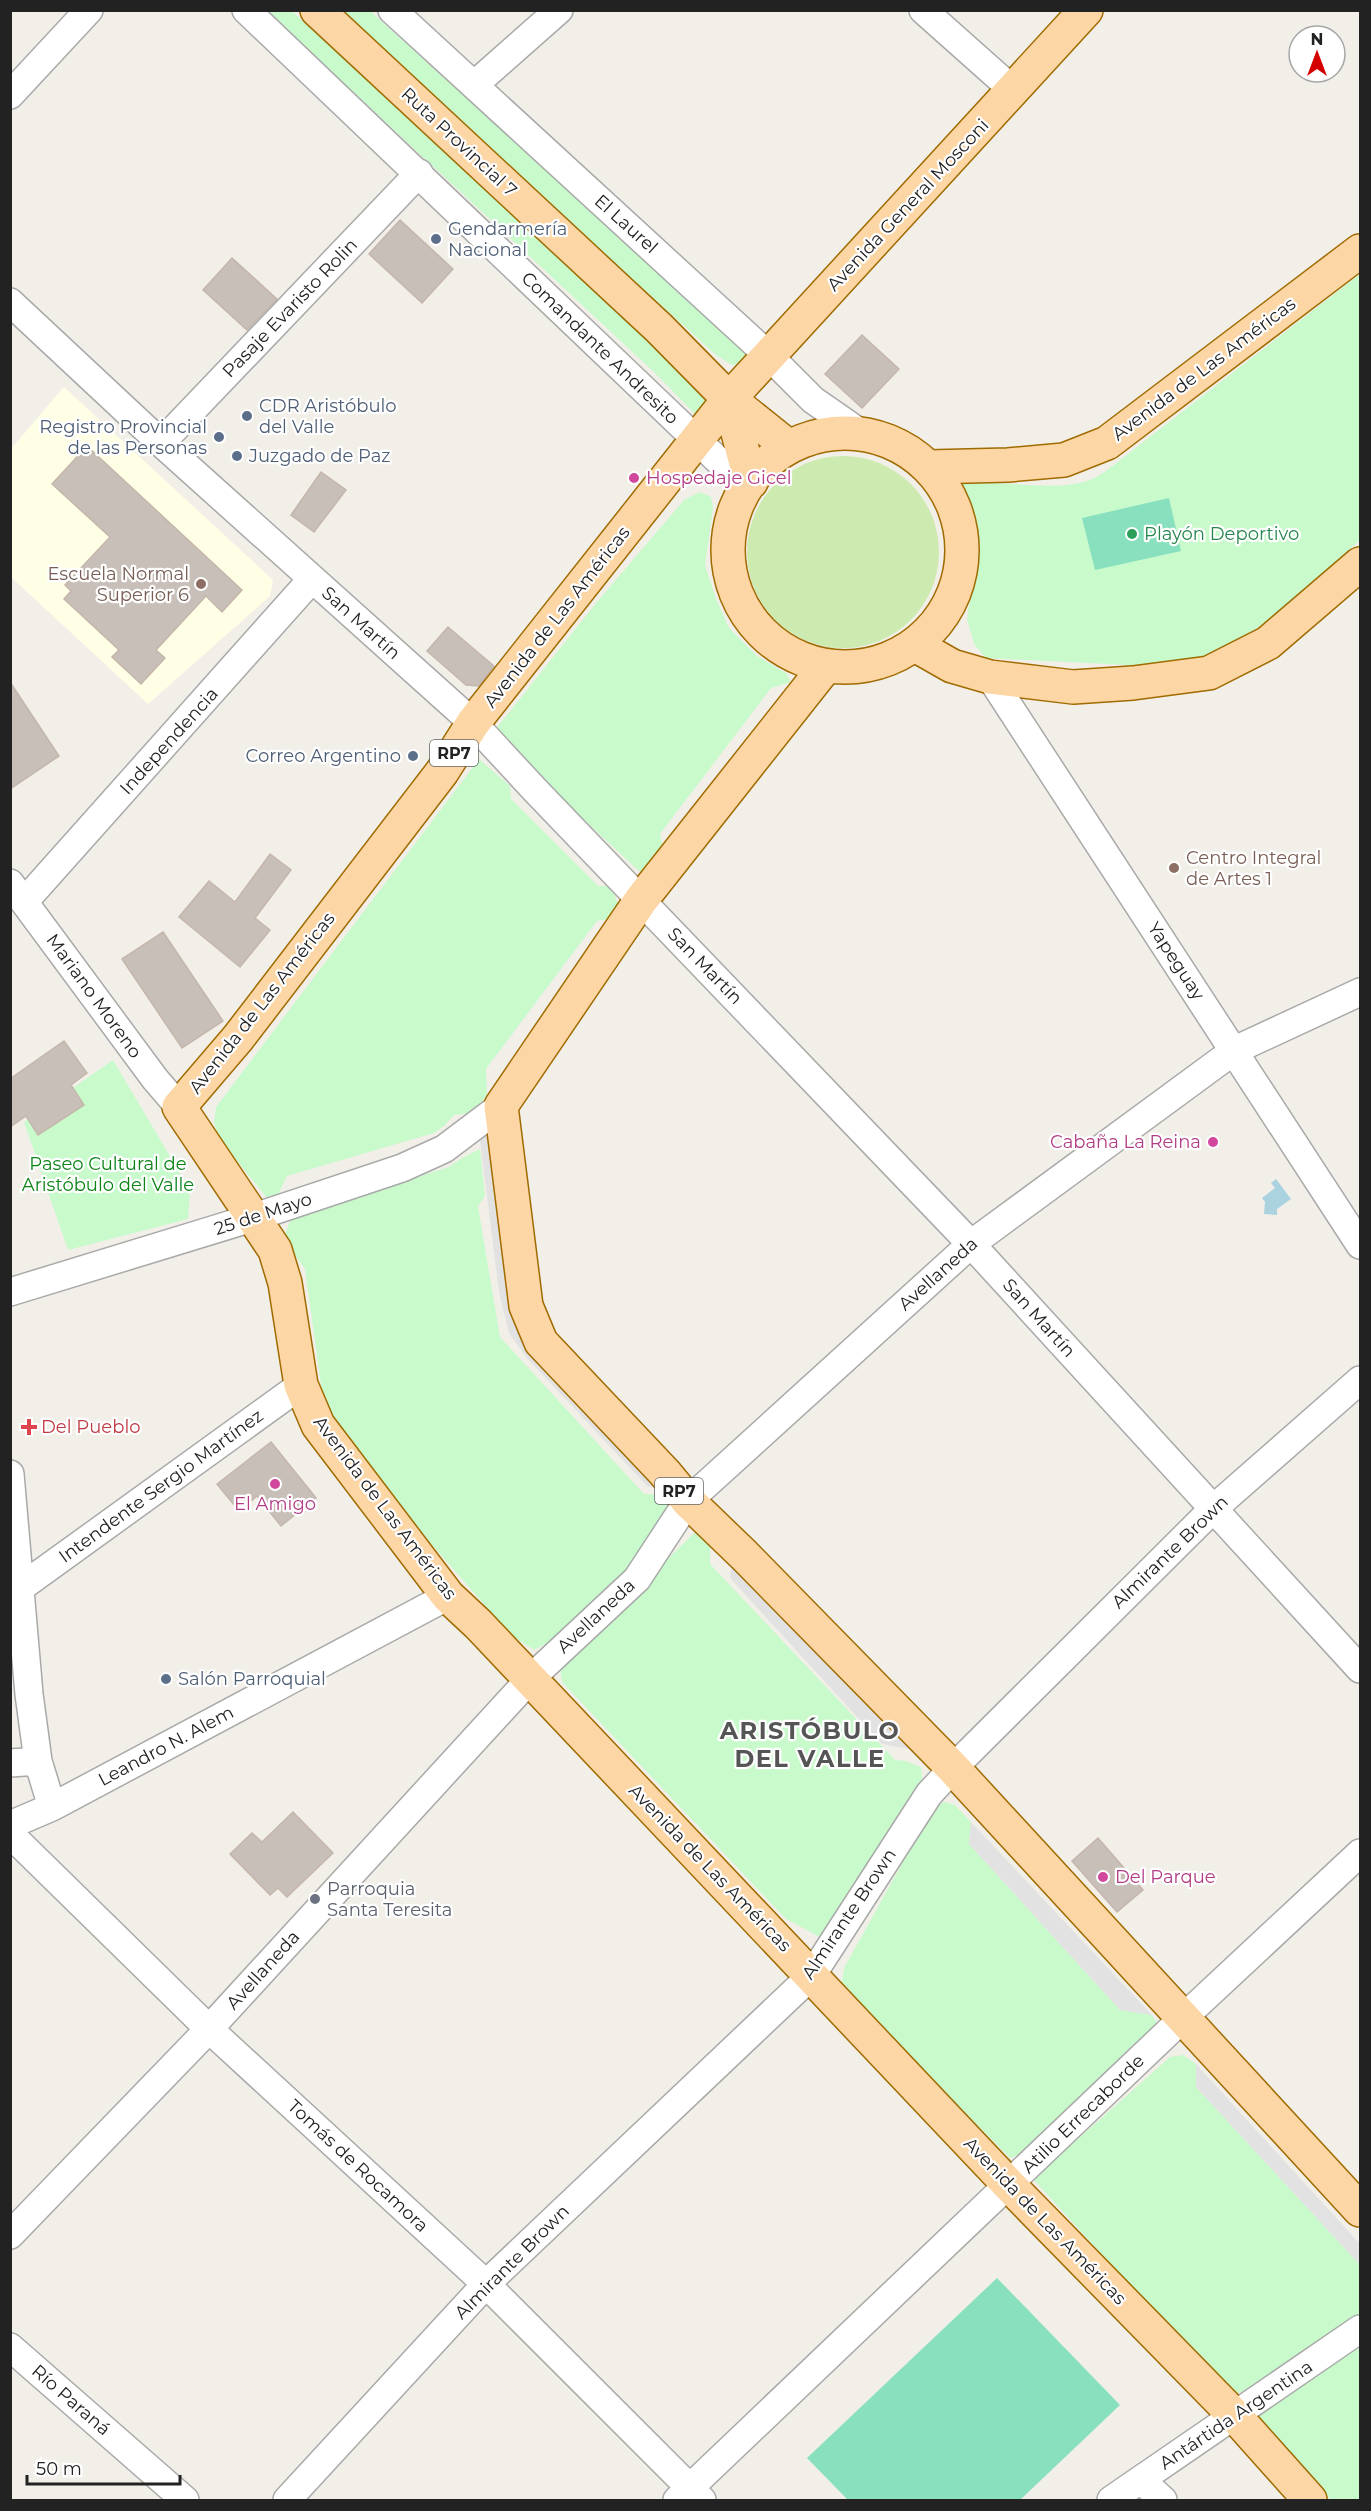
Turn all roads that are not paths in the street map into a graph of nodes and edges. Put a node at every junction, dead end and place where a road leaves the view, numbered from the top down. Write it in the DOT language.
graph roads {
  1 [pos="89,10"];
  2 [pos="246,10"];
  3 [pos="317,10"];
  4 [pos="392,10"];
  5 [pos="559,10"];
  6 [pos="923,10"];
  7 [pos="1086,10"];
  8 [pos="474,85"];
  9 [pos="1014,91"];
  10 [pos="10,95"];
  11 [pos="419,174"];
  12 [pos="1360,251"];
  13 [pos="10,302"];
  14 [pos="769,356"];
  15 [pos="729,399"];
  16 [pos="862,434"];
  17 [pos="695,439"];
  18 [pos="161,443"];
  19 [pos="789,447"];
  20 [pos="929,467"];
  21 [pos="748,485"];
  22 [pos="1360,564"];
  23 [pos="312,579"];
  24 [pos="915,645"];
  25 [pos="826,666"];
  26 [pos="990,677"];
  27 [pos="473,723"];
  28 [pos="17,893"];
  29 [pos="641,900"];
  30 [pos="1360,992"];
  31 [pos="1235,1050"];
  32 [pos="501,1106"];
  33 [pos="178,1107"];
  34 [pos="255,1217"];
  35 [pos="971,1244"];
  36 [pos="1360,1245"];
  37 [pos="10,1292"];
  38 [pos="1360,1380"];
  39 [pos="301,1385"];
  40 [pos="10,1474"];
  41 [pos="688,1501"];
  42 [pos="1213,1509"];
  43 [pos="21,1588"];
  44 [pos="448,1596"];
  45 [pos="1360,1669"];
  46 [pos="530,1679"];
  47 [pos="38,1761"];
  48 [pos="10,1763"];
  49 [pos="953,1768"];
  50 [pos="52,1807"];
  51 [pos="10,1825"];
  52 [pos="10,1834"];
  53 [pos="1360,1853"];
  54 [pos="812,1976"];
  55 [pos="1183,2018"];
  56 [pos="209,2029"];
  57 [pos="1009,2185"];
  58 [pos="1360,2210"];
  59 [pos="10,2235"];
  60 [pos="486,2284"];
  61 [pos="1360,2329"];
  62 [pos="10,2348"];
  63 [pos="1235,2416"];
  64 [pos="1141,2480"];
  65 [pos="689,2496"];
  66 [pos="185,2500"];
  67 [pos="287,2500"];
  68 [pos="1111,2500"];
  69 [pos="1163,2500"];
  70 [pos="1310,2500"];
  1 -- 10 [label="street"];
  2 -- 11 [label="street, Comandante Andresito"];
  3 -- 15 [label="main road, Ruta Provincial 7"];
  4 -- 8 [label="street, El Laurel"];
  5 -- 8 [label="street"];
  6 -- 9 [label="street"];
  7 -- 9 [label="main road, Avenida General Mosconi"];
  8 -- 14 [label="street, El Laurel"];
  9 -- 14 [label="main road, Avenida General Mosconi"];
  11 -- 17 [label="street, Comandante Andresito"];
  11 -- 18 [label="street, Pasaje Evaristo Rolin"];
  12 -- 20 [label="main road, Avenida de Las Américas"];
  13 -- 18 [label="street, San Martín"];
  14 -- 15 [label="main road, Avenida General Mosconi"];
  14 -- 16 [label="street, El Laurel"];
  15 -- 17 [label="main road, Avenida de Las Américas / RP7"];
  15 -- 19 [label="main road, Ruta Provincial 7"];
  15 -- 21 [label="main road, Ruta Provincial 7"];
  16 -- 19 [label="main road"];
  16 -- 20 [label="main road"];
  17 -- 21 [label="street, Comandante Andresito"];
  17 -- 27 [label="main road, Avenida de Las Américas / RP7"];
  18 -- 23 [label="street, San Martín"];
  19 -- 21 [label="main road"];
  20 -- 24 [label="main road"];
  21 -- 25 [label="main road"];
  22 -- 26 [label="main road"];
  23 -- 27 [label="street, San Martín"];
  23 -- 28 [label="street, Independencia"];
  24 -- 25 [label="main road"];
  24 -- 26 [label="main road"];
  25 -- 29 [label="main road"];
  26 -- 31 [label="street, Yapeguay"];
  27 -- 29 [label="street, San Martín"];
  27 -- 33 [label="main road, Avenida de Las Américas / RP7"];
  28 -- 33 [label="street, Mariano Moreno"];
  29 -- 32 [label="main road"];
  29 -- 35 [label="street, San Martín"];
  30 -- 31 [label="street, Avellaneda"];
  31 -- 35 [label="street, Avellaneda"];
  31 -- 36 [label="street, Yapeguay"];
  32 -- 34 [label="street, 25 de Mayo"];
  32 -- 41 [label="main road, RP7"];
  33 -- 34 [label="main road, Avenida de Las Américas"];
  34 -- 37 [label="street, 25 de Mayo"];
  34 -- 39 [label="main road, Avenida de Las Américas"];
  35 -- 41 [label="street, Avellaneda"];
  35 -- 42 [label="street, San Martín"];
  38 -- 42 [label="street, Almirante Brown"];
  39 -- 43 [label="street, Intendente Sergio Martínez"];
  39 -- 44 [label="main road, Avenida de Las Américas"];
  40 -- 43 [label="street"];
  41 -- 46 [label="street, Avellaneda"];
  41 -- 49 [label="main road, RP7"];
  42 -- 45 [label="street, San Martín"];
  42 -- 49 [label="street, Almirante Brown"];
  43 -- 47 [label="street"];
  44 -- 46 [label="main road, Avenida de Las Américas"];
  44 -- 50 [label="street, Leandro N. Alem"];
  46 -- 54 [label="main road, Avenida de Las Américas"];
  46 -- 56 [label="street, Avellaneda"];
  47 -- 48 [label="street"];
  47 -- 50 [label="street"];
  49 -- 54 [label="street, Almirante Brown"];
  49 -- 55 [label="main road, RP7"];
  50 -- 51 [label="street, Leandro N. Alem"];
  52 -- 56 [label="street, Tomás de Rocamora"];
  53 -- 55 [label="street, Atilio Errecaborde"];
  54 -- 57 [label="main road, Avenida de Las Américas"];
  54 -- 60 [label="street, Almirante Brown"];
  55 -- 57 [label="street, Atilio Errecaborde"];
  55 -- 58 [label="main road, RP7"];
  56 -- 59 [label="street, Avellaneda"];
  56 -- 60 [label="street, Tomás de Rocamora"];
  57 -- 63 [label="main road, Avenida de Las Américas"];
  57 -- 65 [label="street, Atilio Errecaborde"];
  60 -- 65 [label="street, Tomás de Rocamora"];
  60 -- 67 [label="street, Almirante Brown"];
  61 -- 63 [label="street, Antártida Argentina"];
  62 -- 66 [label="street, Río Paraná"];
  63 -- 64 [label="street, Antártida Argentina"];
  63 -- 70 [label="main road, Avenida de Las Américas"];
  64 -- 68 [label="street, Antártida Argentina"];
  64 -- 69 [label="street"];
}
